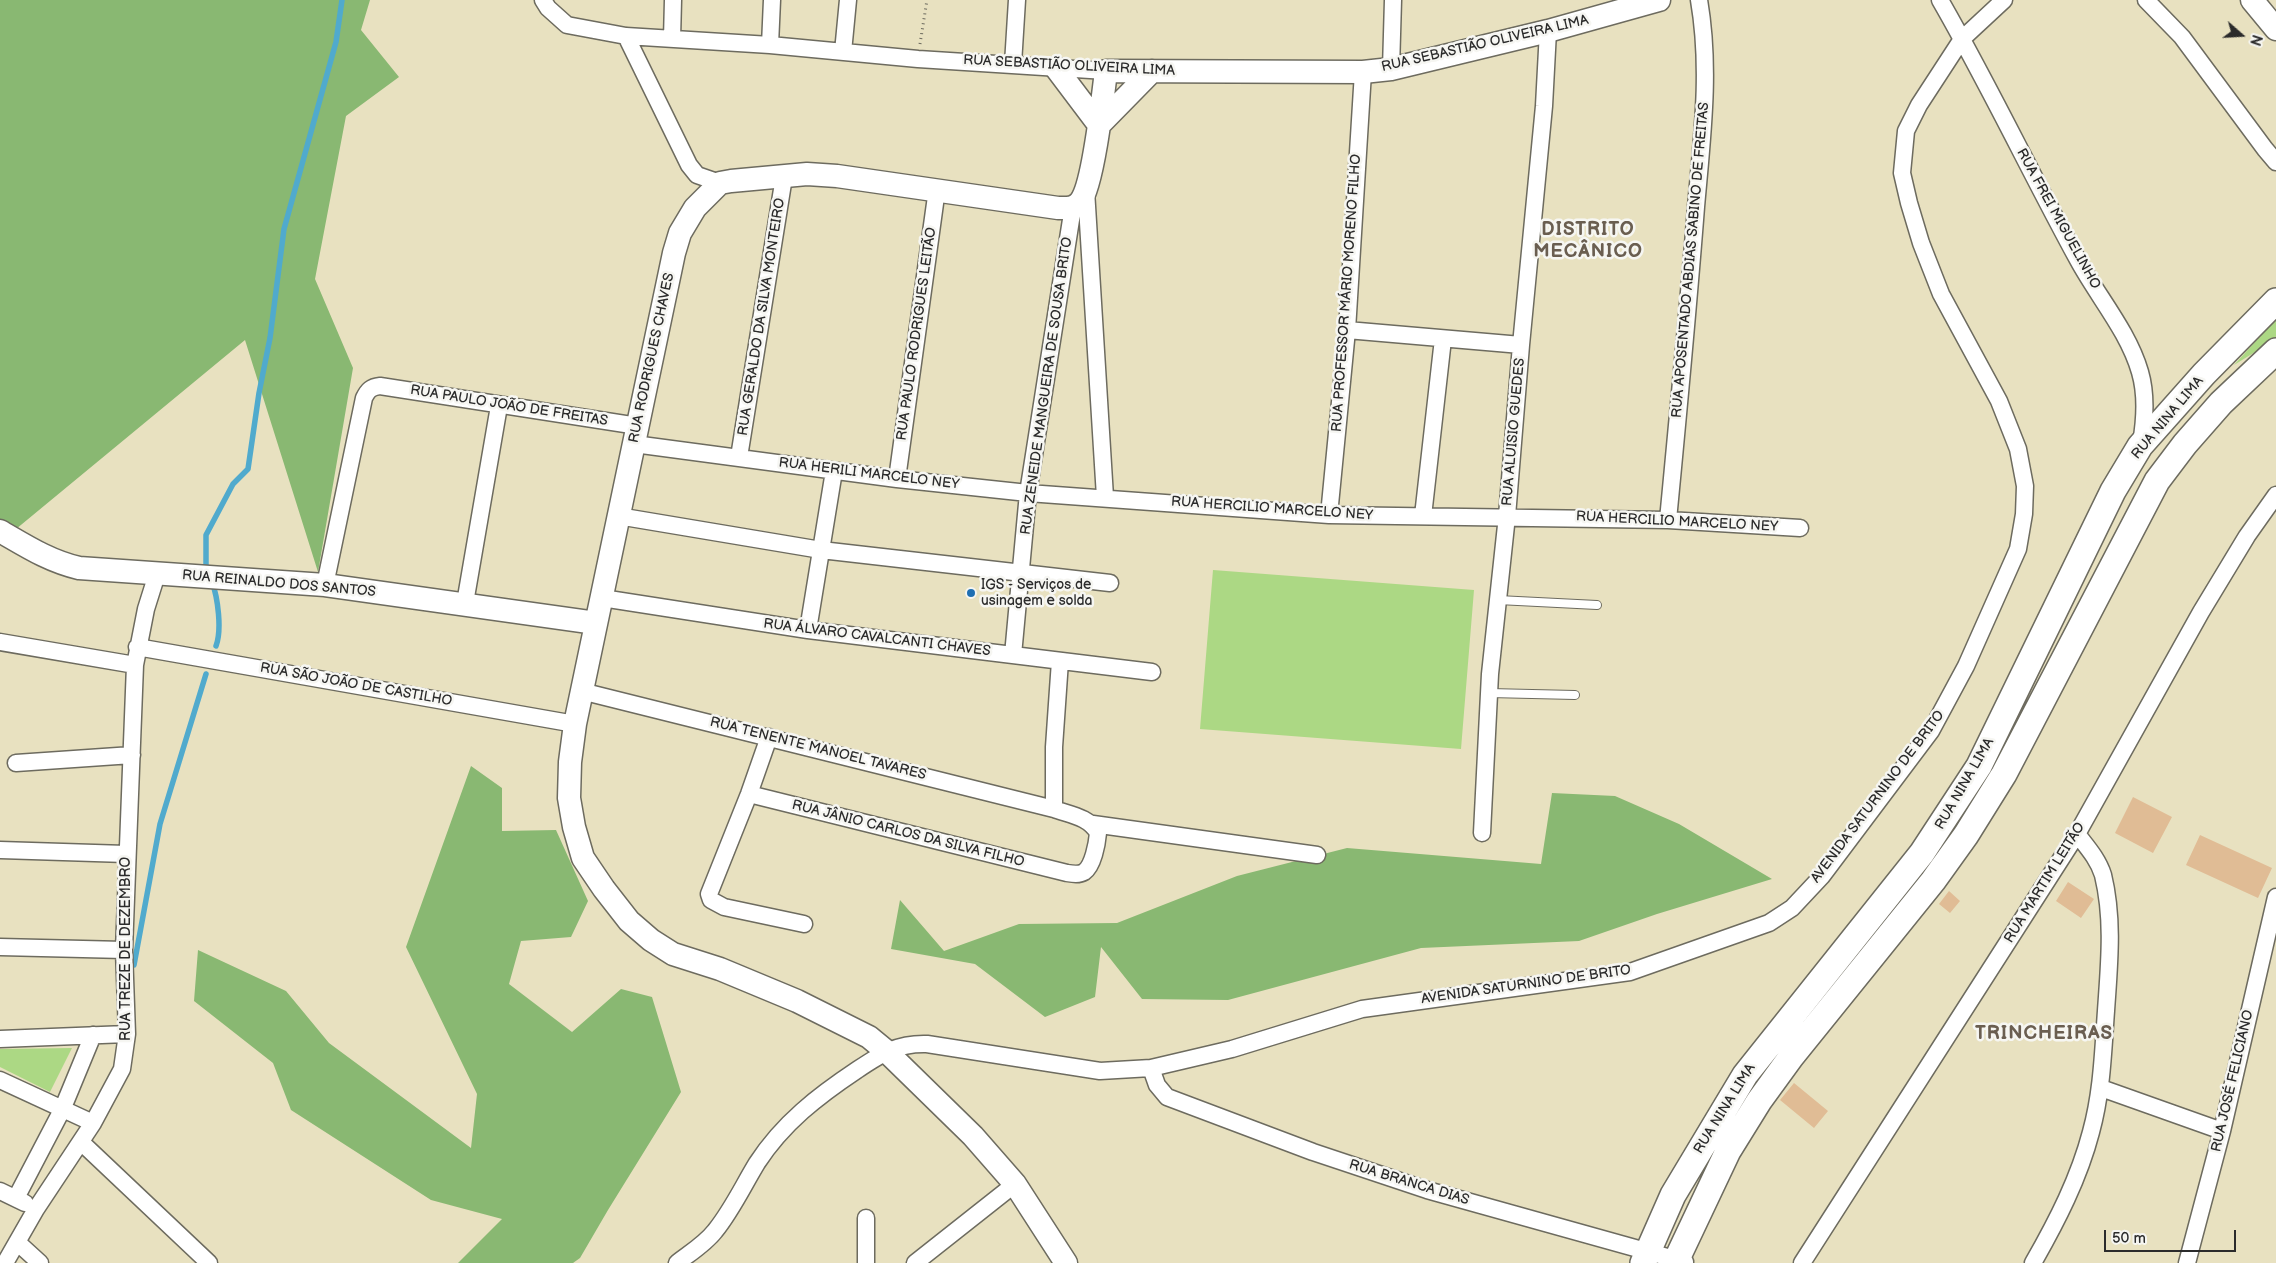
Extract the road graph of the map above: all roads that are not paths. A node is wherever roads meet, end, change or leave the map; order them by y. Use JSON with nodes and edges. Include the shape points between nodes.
{"nodes":[{"id":1,"x":543,"y":0,"type":"edge"},
{"id":2,"x":673,"y":0,"type":"edge"},
{"id":3,"x":772,"y":0,"type":"edge"},
{"id":4,"x":848,"y":0,"type":"edge"},
{"id":5,"x":1016,"y":0,"type":"edge"},
{"id":6,"x":1393,"y":0,"type":"edge"},
{"id":7,"x":1659,"y":0,"type":"edge"},
{"id":8,"x":1699,"y":0,"type":"edge"},
{"id":9,"x":1940,"y":0,"type":"edge"},
{"id":10,"x":2004,"y":0,"type":"edge"},
{"id":11,"x":2146,"y":0,"type":"edge"},
{"id":12,"x":2252,"y":0,"type":"edge"},
{"id":13,"x":2276,"y":29,"type":"edge"},
{"id":14,"x":1548,"y":31,"type":"junction"},
{"id":15,"x":626,"y":36,"type":"junction"},
{"id":16,"x":672,"y":39,"type":"junction"},
{"id":17,"x":1962,"y":39,"type":"junction"},
{"id":18,"x":770,"y":45,"type":"junction"},
{"id":19,"x":843,"y":52,"type":"junction"},
{"id":20,"x":1013,"y":64,"type":"junction"},
{"id":21,"x":1056,"y":68,"type":"junction"},
{"id":22,"x":1391,"y":69,"type":"junction"},
{"id":23,"x":1106,"y":71,"type":"junction"},
{"id":24,"x":1152,"y":71,"type":"junction"},
{"id":25,"x":1363,"y":72,"type":"junction"},
{"id":26,"x":1099,"y":125,"type":"junction"},
{"id":27,"x":2276,"y":162,"type":"edge"},
{"id":28,"x":784,"y":177,"type":"junction"},
{"id":29,"x":720,"y":183,"type":"junction"},
{"id":30,"x":937,"y":189,"type":"junction"},
{"id":31,"x":1080,"y":199,"type":"junction"},
{"id":32,"x":2276,"y":301,"type":"edge"},
{"id":33,"x":1347,"y":330,"type":"junction"},
{"id":34,"x":1443,"y":339,"type":"junction"},
{"id":35,"x":1521,"y":345,"type":"junction"},
{"id":36,"x":2276,"y":352,"type":"edge"},
{"id":37,"x":500,"y":406,"type":"junction"},
{"id":38,"x":636,"y":435,"type":"junction"},
{"id":39,"x":2140,"y":446,"type":"junction"},
{"id":40,"x":739,"y":457,"type":"junction"},
{"id":41,"x":834,"y":471,"type":"junction"},
{"id":42,"x":897,"y":479,"type":"junction"},
{"id":43,"x":1028,"y":493,"type":"junction"},
{"id":44,"x":2276,"y":496,"type":"edge"},
{"id":45,"x":1105,"y":497,"type":"junction"},
{"id":46,"x":1328,"y":515,"type":"junction"},
{"id":47,"x":618,"y":516,"type":"junction"},
{"id":48,"x":1422,"y":516,"type":"junction"},
{"id":49,"x":1507,"y":516,"type":"junction"},
{"id":50,"x":1668,"y":520,"type":"junction"},
{"id":51,"x":1800,"y":528,"type":"dead end"},
{"id":52,"x":4,"y":538,"type":"edge"},
{"id":53,"x":821,"y":550,"type":"junction"},
{"id":54,"x":157,"y":574,"type":"junction"},
{"id":55,"x":1021,"y":574,"type":"junction"},
{"id":56,"x":1110,"y":583,"type":"dead end"},
{"id":57,"x":325,"y":585,"type":"junction"},
{"id":58,"x":602,"y":598,"type":"junction"},
{"id":59,"x":1498,"y":600,"type":"junction"},
{"id":60,"x":465,"y":603,"type":"junction"},
{"id":61,"x":1597,"y":605,"type":"dead end"},
{"id":62,"x":596,"y":623,"type":"junction"},
{"id":63,"x":808,"y":630,"type":"junction"},
{"id":64,"x":0,"y":642,"type":"edge"},
{"id":65,"x":137,"y":647,"type":"junction"},
{"id":66,"x":1013,"y":655,"type":"junction"},
{"id":67,"x":1060,"y":661,"type":"junction"},
{"id":68,"x":135,"y":665,"type":"junction"},
{"id":69,"x":1152,"y":672,"type":"dead end"},
{"id":70,"x":581,"y":690,"type":"junction"},
{"id":71,"x":1489,"y":693,"type":"junction"},
{"id":72,"x":1575,"y":695,"type":"dead end"},
{"id":73,"x":575,"y":724,"type":"junction"},
{"id":74,"x":770,"y":737,"type":"junction"},
{"id":75,"x":132,"y":755,"type":"junction"},
{"id":76,"x":16,"y":763,"type":"dead end"},
{"id":77,"x":749,"y":794,"type":"junction"},
{"id":78,"x":1054,"y":809,"type":"junction"},
{"id":79,"x":1093,"y":824,"type":"junction"},
{"id":80,"x":1482,"y":833,"type":"dead end"},
{"id":81,"x":2076,"y":834,"type":"junction"},
{"id":82,"x":6,"y":851,"type":"edge"},
{"id":83,"x":126,"y":854,"type":"junction"},
{"id":84,"x":1317,"y":855,"type":"dead end"},
{"id":85,"x":2276,"y":897,"type":"edge"},
{"id":86,"x":804,"y":924,"type":"dead end"},
{"id":87,"x":0,"y":947,"type":"edge"},
{"id":88,"x":124,"y":950,"type":"junction"},
{"id":89,"x":127,"y":1034,"type":"junction"},
{"id":90,"x":93,"y":1035,"type":"junction"},
{"id":91,"x":0,"y":1039,"type":"edge"},
{"id":92,"x":886,"y":1051,"type":"junction"},
{"id":93,"x":1151,"y":1068,"type":"junction"},
{"id":94,"x":0,"y":1080,"type":"edge"},
{"id":95,"x":2101,"y":1088,"type":"junction"},
{"id":96,"x":62,"y":1110,"type":"junction"},
{"id":97,"x":93,"y":1124,"type":"junction"},
{"id":98,"x":2222,"y":1132,"type":"junction"},
{"id":99,"x":80,"y":1142,"type":"junction"},
{"id":100,"x":1015,"y":1184,"type":"junction"},
{"id":101,"x":0,"y":1191,"type":"edge"},
{"id":102,"x":16,"y":1198,"type":"junction"},
{"id":103,"x":36,"y":1209,"type":"junction"},
{"id":104,"x":866,"y":1218,"type":"dead end"},
{"id":105,"x":17,"y":1242,"type":"junction"},
{"id":106,"x":1646,"y":1257,"type":"edge"},
{"id":107,"x":1680,"y":1262,"type":"edge"},
{"id":108,"x":5,"y":1263,"type":"edge"},
{"id":109,"x":40,"y":1263,"type":"edge"},
{"id":110,"x":209,"y":1263,"type":"edge"},
{"id":111,"x":677,"y":1263,"type":"edge"},
{"id":112,"x":866,"y":1263,"type":"edge"},
{"id":113,"x":915,"y":1263,"type":"edge"},
{"id":114,"x":1066,"y":1263,"type":"edge"},
{"id":115,"x":1802,"y":1263,"type":"edge"},
{"id":116,"x":2033,"y":1263,"type":"edge"},
{"id":117,"x":2187,"y":1263,"type":"edge"}],
"edges":[{"from":1,"to":15,"type":"street","name":"RUA SEBASTIÃO OLIVEIRA LIMA","via":[[567,25]]},
{"from":2,"to":16,"type":"street"},
{"from":3,"to":18,"type":"street"},
{"from":4,"to":19,"type":"street"},
{"from":5,"to":20,"type":"street"},
{"from":6,"to":22,"type":"street"},
{"from":7,"to":14,"type":"street","name":"RUA SEBASTIÃO OLIVEIRA LIMA"},
{"from":8,"to":50,"type":"street","name":"RUA APOSENTADO ABDIAS SABINO DE FREITAS","via":[[1704,30],[1705,97]]},
{"from":9,"to":17,"type":"street","name":"RUA FREI MIGUELINHO"},
{"from":10,"to":17,"type":"street","name":"AVENIDA SATURNINO DE BRITO"},
{"from":11,"to":27,"type":"street","via":[[2182,37]]},
{"from":12,"to":13,"type":"street"},
{"from":14,"to":22,"type":"street","name":"RUA SEBASTIÃO OLIVEIRA LIMA"},
{"from":14,"to":35,"type":"street","name":"RUA ALUISIO GUEDES"},
{"from":15,"to":16,"type":"street","name":"RUA SEBASTIÃO OLIVEIRA LIMA"},
{"from":15,"to":29,"type":"street","via":[[688,165],[696,175]]},
{"from":16,"to":18,"type":"street","name":"RUA SEBASTIÃO OLIVEIRA LIMA"},
{"from":17,"to":39,"type":"street","name":"RUA FREI MIGUELINHO","via":[[2079,262],[2129,345],[2144,392],[2145,418]]},
{"from":17,"to":93,"type":"street","name":"AVENIDA SATURNINO DE BRITO","via":[[1927,91],[1906,131],[1902,172],[1921,243],[1940,294],[1999,401],[2018,449],[2025,486],[2020,540],[2002,589],[1945,708],[1822,876],[1792,908],[1769,923],[1630,972],[1362,1009],[1232,1049]]},
{"from":18,"to":19,"type":"street","name":"RUA SEBASTIÃO OLIVEIRA LIMA"},
{"from":19,"to":20,"type":"street","name":"RUA SEBASTIÃO OLIVEIRA LIMA"},
{"from":20,"to":21,"type":"street","name":"RUA SEBASTIÃO OLIVEIRA LIMA"},
{"from":21,"to":23,"type":"street","name":"RUA SEBASTIÃO OLIVEIRA LIMA"},
{"from":21,"to":26,"type":"street"},
{"from":22,"to":25,"type":"street","name":"RUA SEBASTIÃO OLIVEIRA LIMA"},
{"from":23,"to":24,"type":"street","name":"RUA SEBASTIÃO OLIVEIRA LIMA"},
{"from":23,"to":26,"type":"street"},
{"from":24,"to":25,"type":"street","name":"RUA SEBASTIÃO OLIVEIRA LIMA"},
{"from":24,"to":26,"type":"street"},
{"from":25,"to":33,"type":"street","name":"RUA PROFESSOR MÁRIO MORENO FILHO"},
{"from":26,"to":31,"type":"street"},
{"from":28,"to":29,"type":"street"},
{"from":28,"to":30,"type":"street","via":[[807,174],[837,176]]},
{"from":28,"to":40,"type":"street","name":"RUA GERALDO DA SILVA MONTEIRO"},
{"from":29,"to":38,"type":"street","name":"RUA RODRIGUES CHAVES","via":[[695,208],[680,233]]},
{"from":30,"to":31,"type":"street","via":[[1058,208]]},
{"from":30,"to":42,"type":"street","name":"RUA PAULO RODRIGUES LEITÃO"},
{"from":31,"to":43,"type":"street","name":"RUA ZENEIDE MANGUEIRA DE SOUSA BRITO"},
{"from":31,"to":45,"type":"street"},
{"from":32,"to":39,"type":"main road","name":"RUA NINA LIMA","via":[[2204,374]]},
{"from":33,"to":34,"type":"street"},
{"from":33,"to":46,"type":"street","name":"RUA PROFESSOR MÁRIO MORENO FILHO"},
{"from":34,"to":35,"type":"street"},
{"from":34,"to":48,"type":"street"},
{"from":35,"to":49,"type":"street","name":"RUA ALUISIO GUEDES"},
{"from":36,"to":107,"type":"main road","name":"RUA NINA LIMA","via":[[2221,403],[2157,481],[2004,774],[1933,881],[1759,1101],[1728,1151]]},
{"from":37,"to":38,"type":"street","name":"RUA PAULO JOÃO DE FREITAS"},
{"from":37,"to":57,"type":"street","name":"RUA PAULO JOÃO DE FREITAS","via":[[380,386],[368,390]]},
{"from":37,"to":60,"type":"street"},
{"from":38,"to":40,"type":"street","name":"RUA HERILI MARCELO NEY"},
{"from":38,"to":47,"type":"street","name":"RUA RODRIGUES CHAVES"},
{"from":39,"to":106,"type":"main road","name":"RUA NINA LIMA","via":[[2113,491],[1979,766],[1922,853],[1745,1075],[1674,1195]]},
{"from":40,"to":41,"type":"street","name":"RUA HERILI MARCELO NEY"},
{"from":41,"to":42,"type":"street","name":"RUA HERILI MARCELO NEY"},
{"from":41,"to":53,"type":"street"},
{"from":42,"to":43,"type":"street","name":"RUA HERILI MARCELO NEY"},
{"from":43,"to":45,"type":"street","name":"RUA HERILI MARCELO NEY"},
{"from":43,"to":55,"type":"street","name":"RUA ZENEIDE MANGUEIRA DE SOUSA BRITO"},
{"from":44,"to":81,"type":"street","name":"RUA MARTIM LEITÃO","via":[[2247,536],[2201,612]]},
{"from":45,"to":46,"type":"street","name":"RUA HERCILIO MARCELO NEY"},
{"from":46,"to":48,"type":"street","name":"RUA HERCILIO MARCELO NEY"},
{"from":47,"to":53,"type":"street"},
{"from":47,"to":58,"type":"street","name":"RUA RODRIGUES CHAVES"},
{"from":48,"to":49,"type":"street","name":"RUA HERCILIO MARCELO NEY"},
{"from":49,"to":50,"type":"street","name":"RUA HERCILIO MARCELO NEY"},
{"from":49,"to":59,"type":"street","name":"RUA ALUISIO GUEDES"},
{"from":50,"to":51,"type":"street","name":"RUA HERCILIO MARCELO NEY"},
{"from":52,"to":54,"type":"street","name":"RUA REINALDO DOS SANTOS","via":[[58,563],[79,568]]},
{"from":53,"to":55,"type":"street"},
{"from":53,"to":63,"type":"street"},
{"from":54,"to":57,"type":"street","name":"RUA REINALDO DOS SANTOS"},
{"from":54,"to":65,"type":"street","name":"RUA TREZE DE DEZEMBRO"},
{"from":55,"to":56,"type":"street"},
{"from":55,"to":66,"type":"street","name":"RUA ZENEIDE MANGUEIRA DE SOUSA BRITO"},
{"from":57,"to":60,"type":"street","name":"RUA REINALDO DOS SANTOS"},
{"from":58,"to":62,"type":"street","name":"RUA RODRIGUES CHAVES"},
{"from":58,"to":63,"type":"street","name":"RUA ÁLVARO CAVALCANTI CHAVES"},
{"from":59,"to":61,"type":"lane"},
{"from":59,"to":71,"type":"street","name":"RUA ALUISIO GUEDES"},
{"from":60,"to":62,"type":"street","name":"RUA REINALDO DOS SANTOS"},
{"from":62,"to":70,"type":"street","name":"RUA RODRIGUES CHAVES"},
{"from":63,"to":66,"type":"street","name":"RUA ÁLVARO CAVALCANTI CHAVES"},
{"from":64,"to":68,"type":"street"},
{"from":65,"to":68,"type":"street","name":"RUA TREZE DE DEZEMBRO"},
{"from":65,"to":73,"type":"street","name":"RUA SÃO JOÃO DE CASTILHO"},
{"from":66,"to":67,"type":"street","name":"RUA ÁLVARO CAVALCANTI CHAVES"},
{"from":67,"to":69,"type":"street","name":"RUA ÁLVARO CAVALCANTI CHAVES"},
{"from":67,"to":78,"type":"street","via":[[1054,747]]},
{"from":68,"to":75,"type":"street","name":"RUA TREZE DE DEZEMBRO"},
{"from":70,"to":73,"type":"street","name":"RUA RODRIGUES CHAVES"},
{"from":70,"to":74,"type":"street","name":"RUA TENENTE MANOEL TAVARES"},
{"from":71,"to":72,"type":"lane"},
{"from":71,"to":80,"type":"street","name":"RUA ALUISIO GUEDES"},
{"from":73,"to":92,"type":"street","name":"RUA RODRIGUES CHAVES","via":[[569,798],[574,827],[584,858],[628,921],[673,954],[720,969],[796,1001],[862,1034]]},
{"from":74,"to":77,"type":"street"},
{"from":74,"to":78,"type":"street","name":"RUA TENENTE MANOEL TAVARES"},
{"from":75,"to":76,"type":"street"},
{"from":75,"to":83,"type":"street","name":"RUA TREZE DE DEZEMBRO"},
{"from":77,"to":79,"type":"street","name":"RUA JÂNIO CARLOS DA SILVA FILHO","via":[[1078,874],[1088,867],[1098,833]]},
{"from":77,"to":86,"type":"street","via":[[709,894],[711,900],[724,907]]},
{"from":78,"to":79,"type":"street","name":"RUA TENENTE MANOEL TAVARES"},
{"from":79,"to":84,"type":"street"},
{"from":81,"to":95,"type":"street","via":[[2096,858],[2107,902],[2110,942]]},
{"from":81,"to":115,"type":"street","name":"RUA MARTIM LEITÃO"},
{"from":82,"to":83,"type":"street"},
{"from":83,"to":88,"type":"street","name":"RUA TREZE DE DEZEMBRO"},
{"from":85,"to":98,"type":"street","name":"RUA JOSÉ FELICIANO"},
{"from":87,"to":88,"type":"street"},
{"from":88,"to":89,"type":"street","name":"RUA TREZE DE DEZEMBRO"},
{"from":89,"to":90,"type":"street"},
{"from":89,"to":97,"type":"street","name":"RUA TREZE DE DEZEMBRO","via":[[122,1069]]},
{"from":90,"to":91,"type":"street"},
{"from":90,"to":96,"type":"street"},
{"from":92,"to":93,"type":"street","name":"AVENIDA SATURNINO DE BRITO","via":[[911,1044],[927,1044],[1100,1071]]},
{"from":92,"to":100,"type":"street","name":"RUA RODRIGUES CHAVES","via":[[973,1136]]},
{"from":92,"to":111,"type":"street","name":"AVENIDA SATURNINO DE BRITO","via":[[826,1090],[798,1114],[758,1162],[716,1231]]},
{"from":93,"to":106,"type":"street","name":"RUA BRANCA DIAS","via":[[1156,1085],[1166,1097],[1312,1152]]},
{"from":94,"to":96,"type":"street"},
{"from":95,"to":98,"type":"street"},
{"from":95,"to":116,"type":"street","via":[[2092,1131],[2078,1173]]},
{"from":96,"to":97,"type":"street"},
{"from":96,"to":102,"type":"street"},
{"from":97,"to":99,"type":"street","name":"RUA TREZE DE DEZEMBRO"},
{"from":98,"to":117,"type":"street","name":"RUA JOSÉ FELICIANO"},
{"from":99,"to":103,"type":"street","name":"RUA TREZE DE DEZEMBRO"},
{"from":99,"to":110,"type":"street"},
{"from":100,"to":113,"type":"street"},
{"from":100,"to":114,"type":"street","name":"RUA RODRIGUES CHAVES"},
{"from":101,"to":102,"type":"street"},
{"from":102,"to":103,"type":"street"},
{"from":103,"to":105,"type":"street","name":"RUA TREZE DE DEZEMBRO"},
{"from":104,"to":112,"type":"street"},
{"from":105,"to":108,"type":"street","name":"RUA TREZE DE DEZEMBRO"},
{"from":105,"to":109,"type":"street"},
{"from":106,"to":107,"type":"street","name":"RUA BRANCA DIAS"}]}
